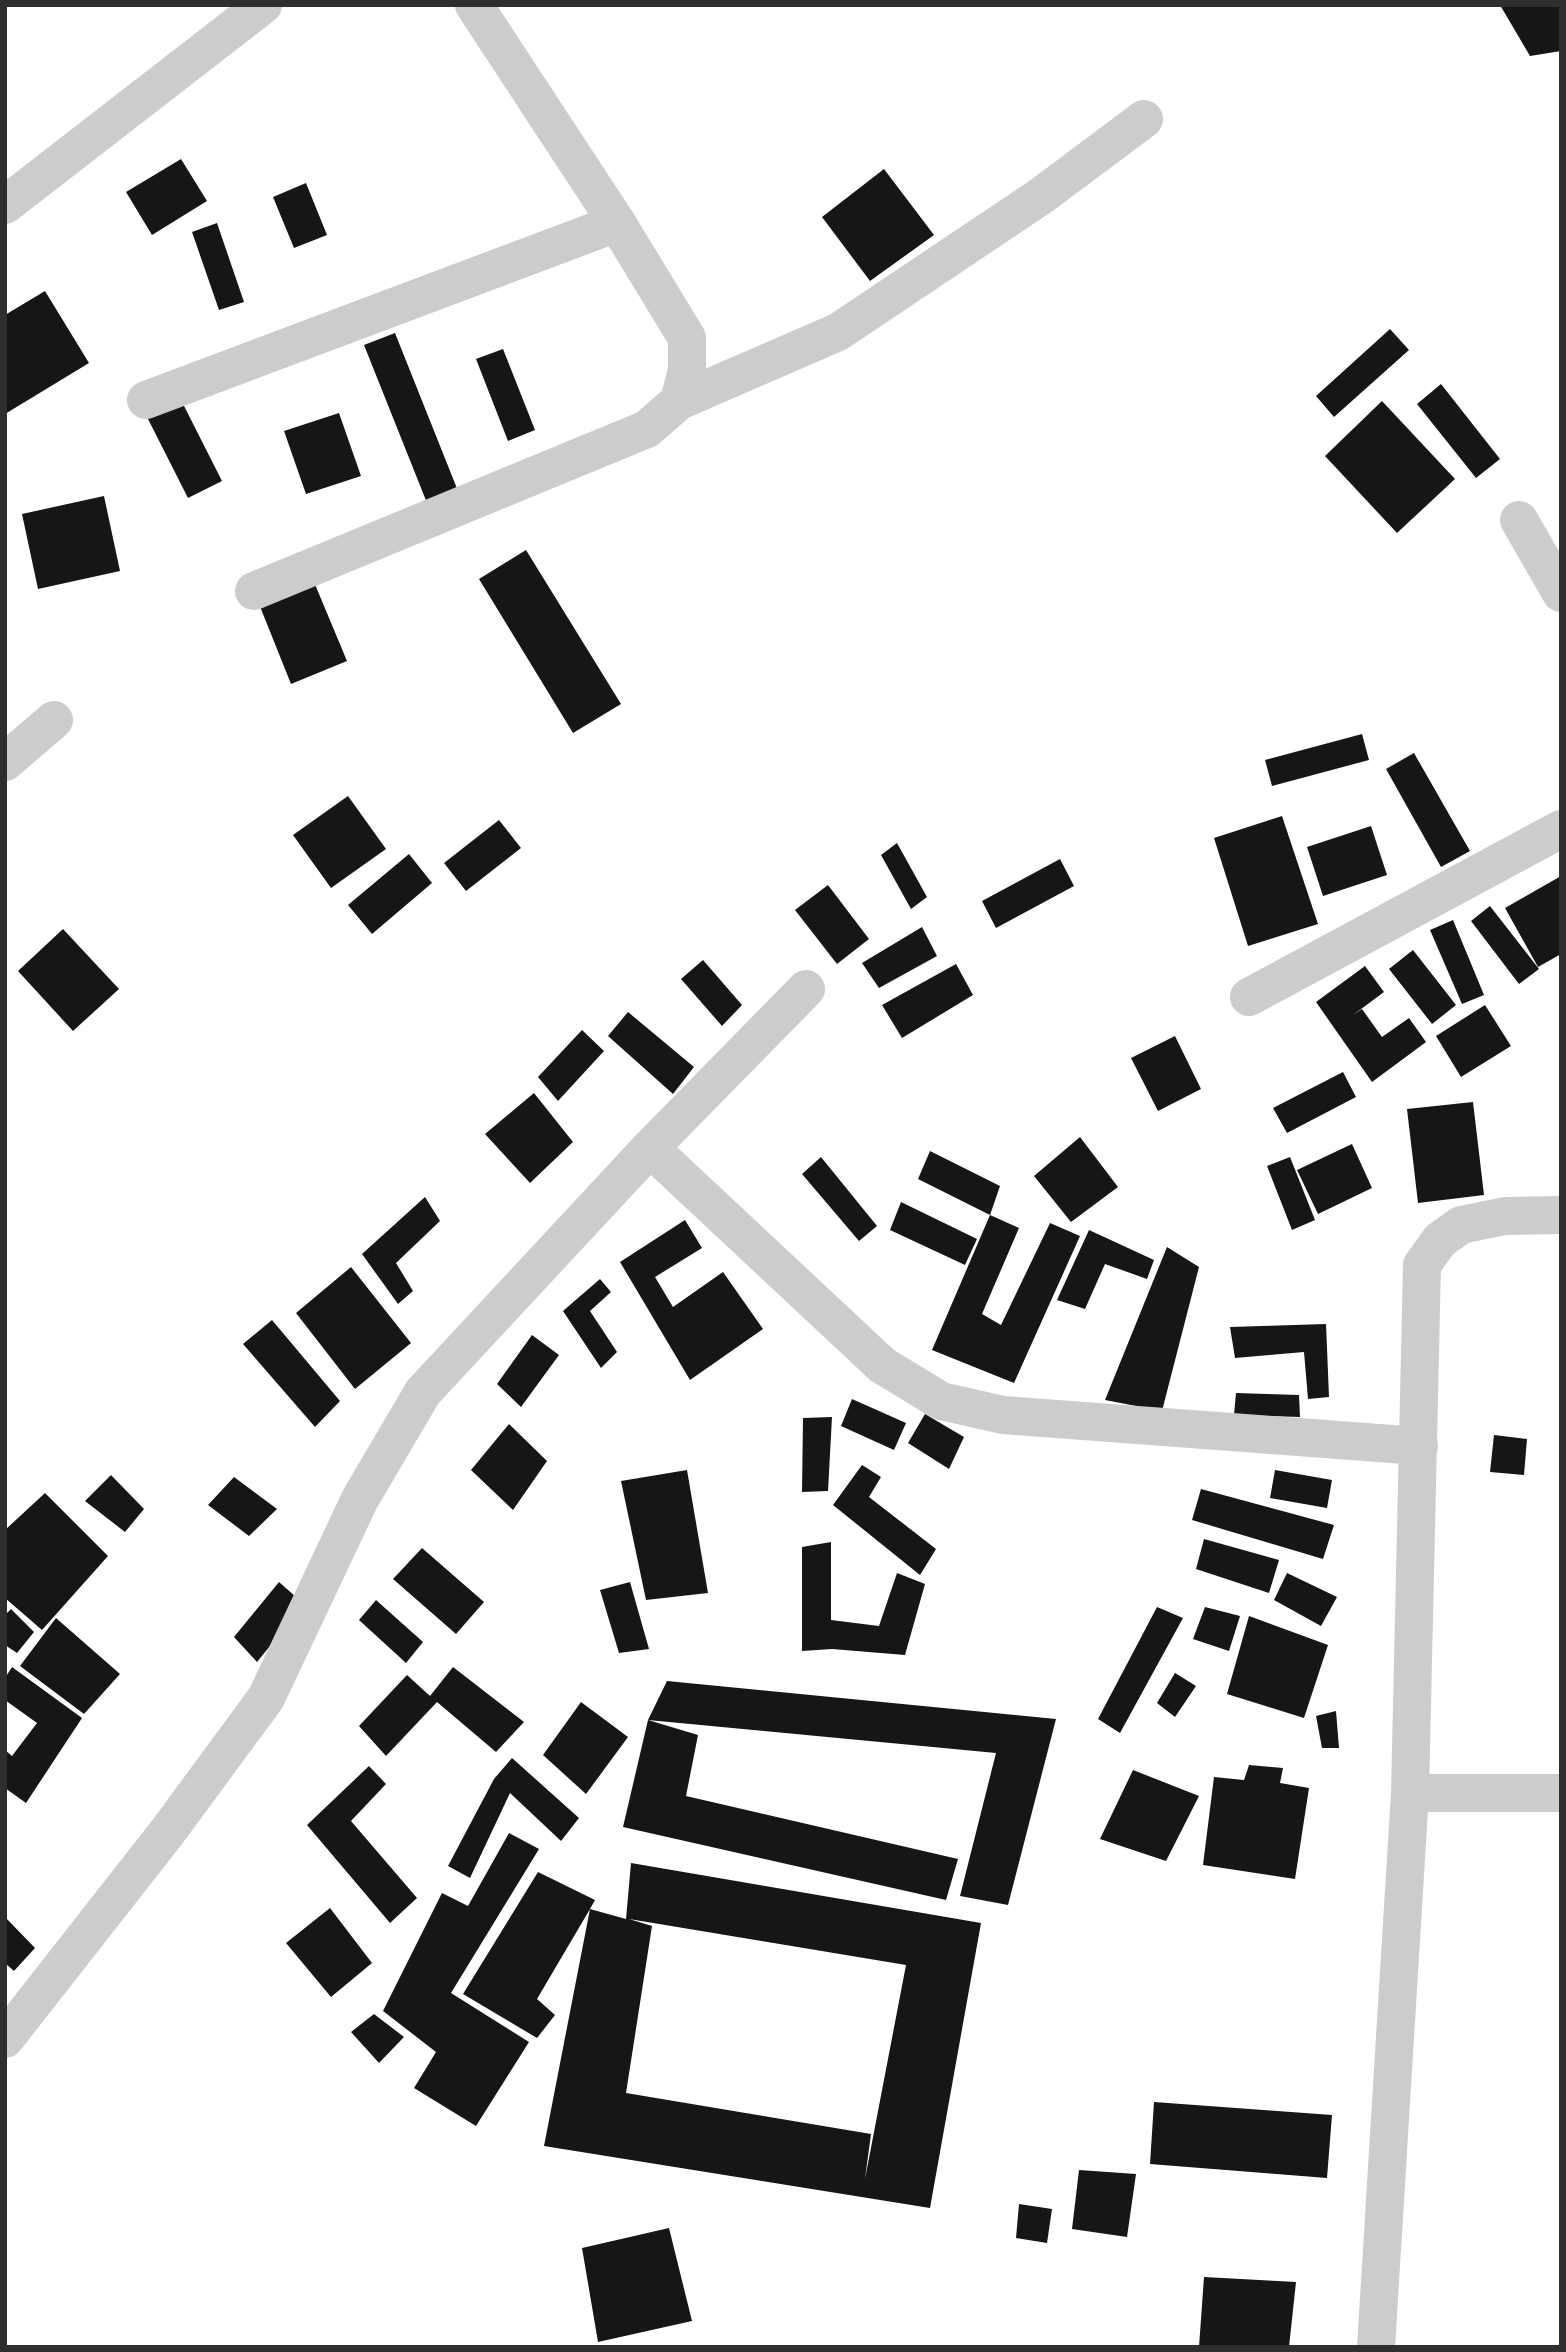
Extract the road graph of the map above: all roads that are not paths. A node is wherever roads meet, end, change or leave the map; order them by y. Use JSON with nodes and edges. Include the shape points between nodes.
{"nodes":[{"id":1,"x":263,"y":5,"type":"edge"},
{"id":2,"x":474,"y":5,"type":"edge"},
{"id":3,"x":1144,"y":118,"type":"dead end"},
{"id":4,"x":5,"y":205,"type":"edge"},
{"id":5,"x":617,"y":223,"type":"junction"},
{"id":6,"x":146,"y":400,"type":"dead end"},
{"id":7,"x":679,"y":401,"type":"junction"},
{"id":8,"x":1518,"y":520,"type":"dead end"},
{"id":9,"x":254,"y":591,"type":"dead end"},
{"id":10,"x":1561,"y":593,"type":"edge"},
{"id":11,"x":54,"y":720,"type":"dead end"},
{"id":12,"x":5,"y":762,"type":"edge"},
{"id":13,"x":1561,"y":829,"type":"edge"},
{"id":14,"x":806,"y":989,"type":"dead end"},
{"id":15,"x":1249,"y":997,"type":"dead end"},
{"id":16,"x":650,"y":1148,"type":"junction"},
{"id":17,"x":1561,"y":1215,"type":"edge"},
{"id":18,"x":1419,"y":1446,"type":"junction"},
{"id":19,"x":1410,"y":1793,"type":"junction"},
{"id":20,"x":1561,"y":1793,"type":"edge"},
{"id":21,"x":5,"y":2039,"type":"edge"},
{"id":22,"x":1376,"y":2347,"type":"edge"}],
"edges":[{"from":1,"to":4,"type":"street"},
{"from":2,"to":5,"type":"street"},
{"from":3,"to":7,"type":"street","via":[[1041,196],[838,332]]},
{"from":5,"to":6,"type":"street"},
{"from":5,"to":7,"type":"street","via":[[687,338],[687,370]]},
{"from":7,"to":9,"type":"street","via":[[647,429]]},
{"from":8,"to":10,"type":"street"},
{"from":11,"to":12,"type":"street"},
{"from":13,"to":15,"type":"street"},
{"from":14,"to":16,"type":"street"},
{"from":16,"to":18,"type":"street","via":[[882,1365],[941,1401],[1003,1415]]},
{"from":16,"to":21,"type":"street","via":[[424,1392],[360,1499],[266,1698]]},
{"from":17,"to":18,"type":"street","via":[[1504,1216],[1461,1224],[1440,1240],[1422,1265]]},
{"from":18,"to":19,"type":"street"},
{"from":19,"to":20,"type":"street"},
{"from":19,"to":22,"type":"street"}]}
